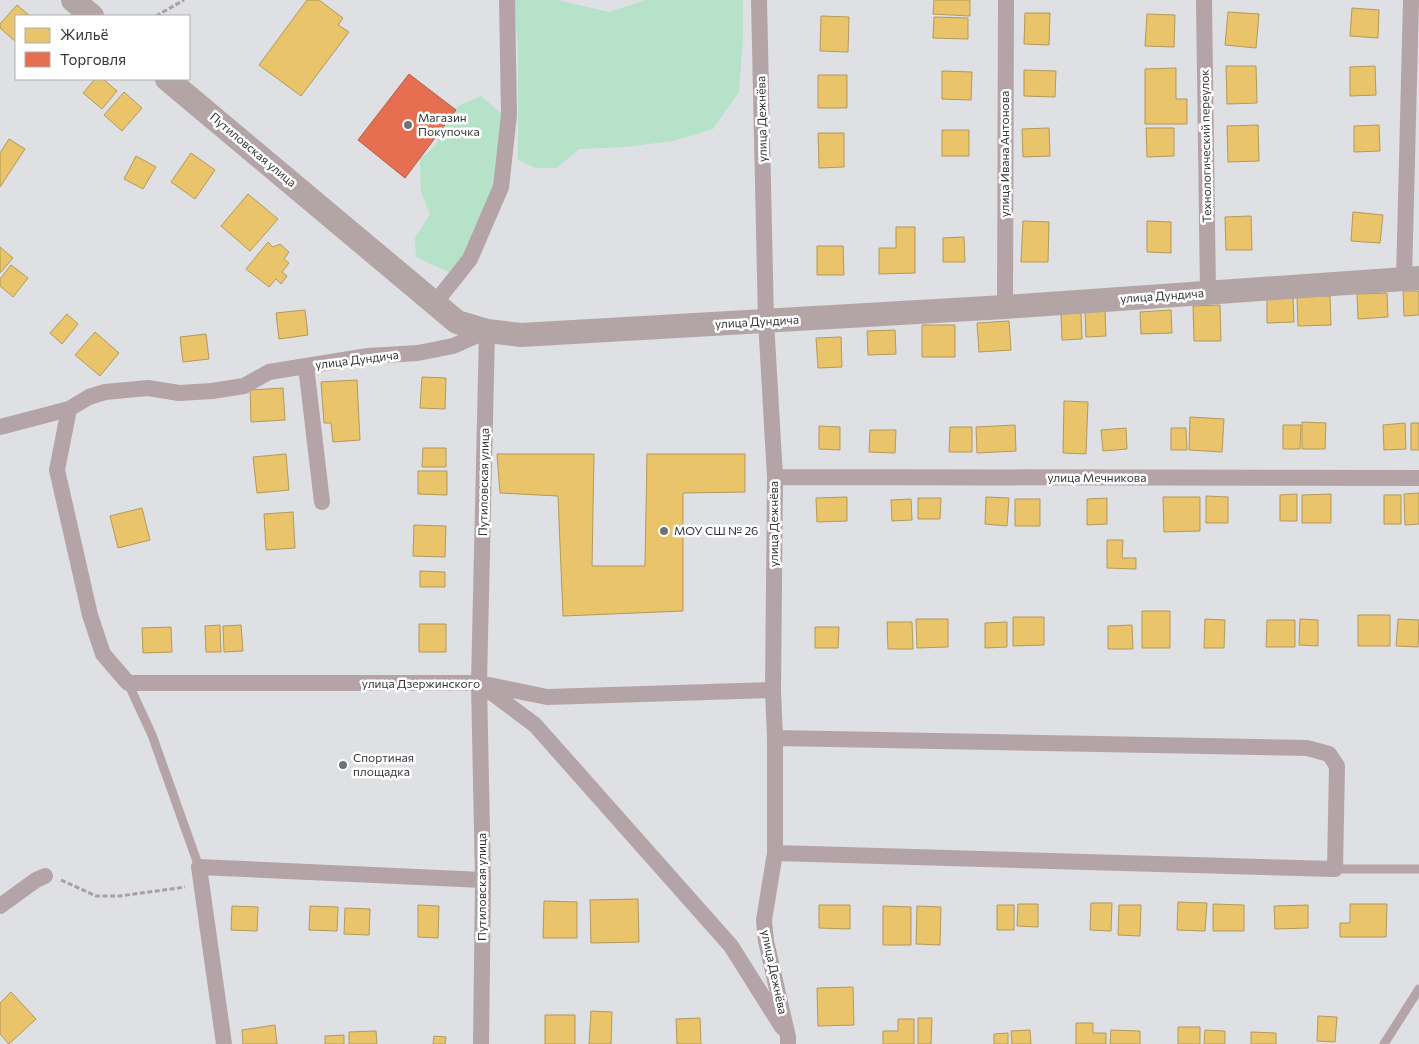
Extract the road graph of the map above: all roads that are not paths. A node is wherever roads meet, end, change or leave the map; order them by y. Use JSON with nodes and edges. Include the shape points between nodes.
{"nodes":[{"id":1,"x":73,"y":0,"type":"edge"},
{"id":2,"x":507,"y":0,"type":"edge"},
{"id":3,"x":759,"y":0,"type":"edge"},
{"id":4,"x":1006,"y":0,"type":"edge"},
{"id":5,"x":1204,"y":0,"type":"edge"},
{"id":6,"x":1411,"y":0,"type":"edge"},
{"id":7,"x":91,"y":15,"type":"edge"},
{"id":8,"x":168,"y":80,"type":"edge"},
{"id":9,"x":1412,"y":278,"type":"edge"},
{"id":10,"x":1208,"y":293,"type":"junction"},
{"id":11,"x":435,"y":303,"type":"junction"},
{"id":12,"x":1005,"y":307,"type":"junction"},
{"id":13,"x":766,"y":321,"type":"junction"},
{"id":14,"x":487,"y":331,"type":"junction"},
{"id":15,"x":306,"y":366,"type":"junction"},
{"id":16,"x":69,"y":410,"type":"junction"},
{"id":17,"x":0,"y":428,"type":"edge"},
{"id":18,"x":775,"y":477,"type":"junction"},
{"id":19,"x":1419,"y":478,"type":"edge"},
{"id":20,"x":322,"y":502,"type":"dead end"},
{"id":21,"x":128,"y":683,"type":"junction"},
{"id":22,"x":480,"y":683,"type":"junction"},
{"id":23,"x":773,"y":690,"type":"junction"},
{"id":24,"x":775,"y":738,"type":"junction"},
{"id":25,"x":775,"y":853,"type":"junction"},
{"id":26,"x":199,"y":867,"type":"junction"},
{"id":27,"x":1334,"y":869,"type":"junction"},
{"id":28,"x":1419,"y":869,"type":"edge"},
{"id":29,"x":45,"y":876,"type":"road end"},
{"id":30,"x":483,"y":880,"type":"junction"},
{"id":31,"x":0,"y":906,"type":"edge"},
{"id":32,"x":1419,"y":989,"type":"edge"},
{"id":33,"x":790,"y":1042,"type":"edge"},
{"id":34,"x":224,"y":1044,"type":"edge"},
{"id":35,"x":481,"y":1044,"type":"edge"},
{"id":36,"x":1384,"y":1044,"type":"edge"}],
"edges":[{"from":1,"to":7,"type":"street"},
{"from":2,"to":11,"type":"street","via":[[509,116],[501,187],[470,259]]},
{"from":3,"to":13,"type":"street","name":"улица Дежнёва"},
{"from":4,"to":12,"type":"street","name":"улица Ивана Антонова"},
{"from":5,"to":10,"type":"street","name":"Технологический переулок"},
{"from":6,"to":9,"type":"street"},
{"from":8,"to":11,"type":"street","name":"Путиловская улица"},
{"from":9,"to":10,"type":"street","name":"улица Дундича"},
{"from":10,"to":12,"type":"street","name":"улица Дундича"},
{"from":11,"to":14,"type":"street","name":"Путиловская улица","via":[[457,322]]},
{"from":12,"to":13,"type":"street","name":"улица Дундича"},
{"from":13,"to":14,"type":"street","name":"улица Дундича","via":[[521,335]]},
{"from":13,"to":18,"type":"street","name":"улица Дежнёва"},
{"from":14,"to":15,"type":"street","name":"улица Дундича","via":[[453,346],[418,353],[368,356]]},
{"from":14,"to":22,"type":"street","name":"Путиловская улица"},
{"from":15,"to":16,"type":"street","name":"улица Дундича","via":[[269,372],[244,386],[212,391],[180,393],[148,388],[105,392],[88,397]]},
{"from":15,"to":20,"type":"street"},
{"from":16,"to":17,"type":"street","name":"улица Дундича"},
{"from":16,"to":21,"type":"street","via":[[57,470],[90,615],[103,654]]},
{"from":18,"to":19,"type":"street","name":"улица Мечникова"},
{"from":18,"to":23,"type":"street","name":"улица Дежнёва"},
{"from":21,"to":22,"type":"street","name":"улица Дзержинского"},
{"from":21,"to":26,"type":"lane","via":[[152,735]]},
{"from":22,"to":23,"type":"street","name":"улица Дзержинского","via":[[547,697]]},
{"from":22,"to":30,"type":"street","name":"Путиловская улица"},
{"from":22,"to":33,"type":"street","via":[[534,725],[731,946]]},
{"from":23,"to":24,"type":"street","name":"улица Дежнёва"},
{"from":24,"to":25,"type":"street","name":"улица Дежнёва"},
{"from":24,"to":27,"type":"street","via":[[1307,748],[1329,754],[1337,766]]},
{"from":25,"to":27,"type":"street"},
{"from":25,"to":33,"type":"street","name":"улица Дежнёва","via":[[764,920]]},
{"from":26,"to":30,"type":"street"},
{"from":26,"to":34,"type":"street"},
{"from":27,"to":28,"type":"lane"},
{"from":29,"to":31,"type":"street"},
{"from":30,"to":35,"type":"street","name":"Путиловская улица"},
{"from":32,"to":36,"type":"lane"}]}
